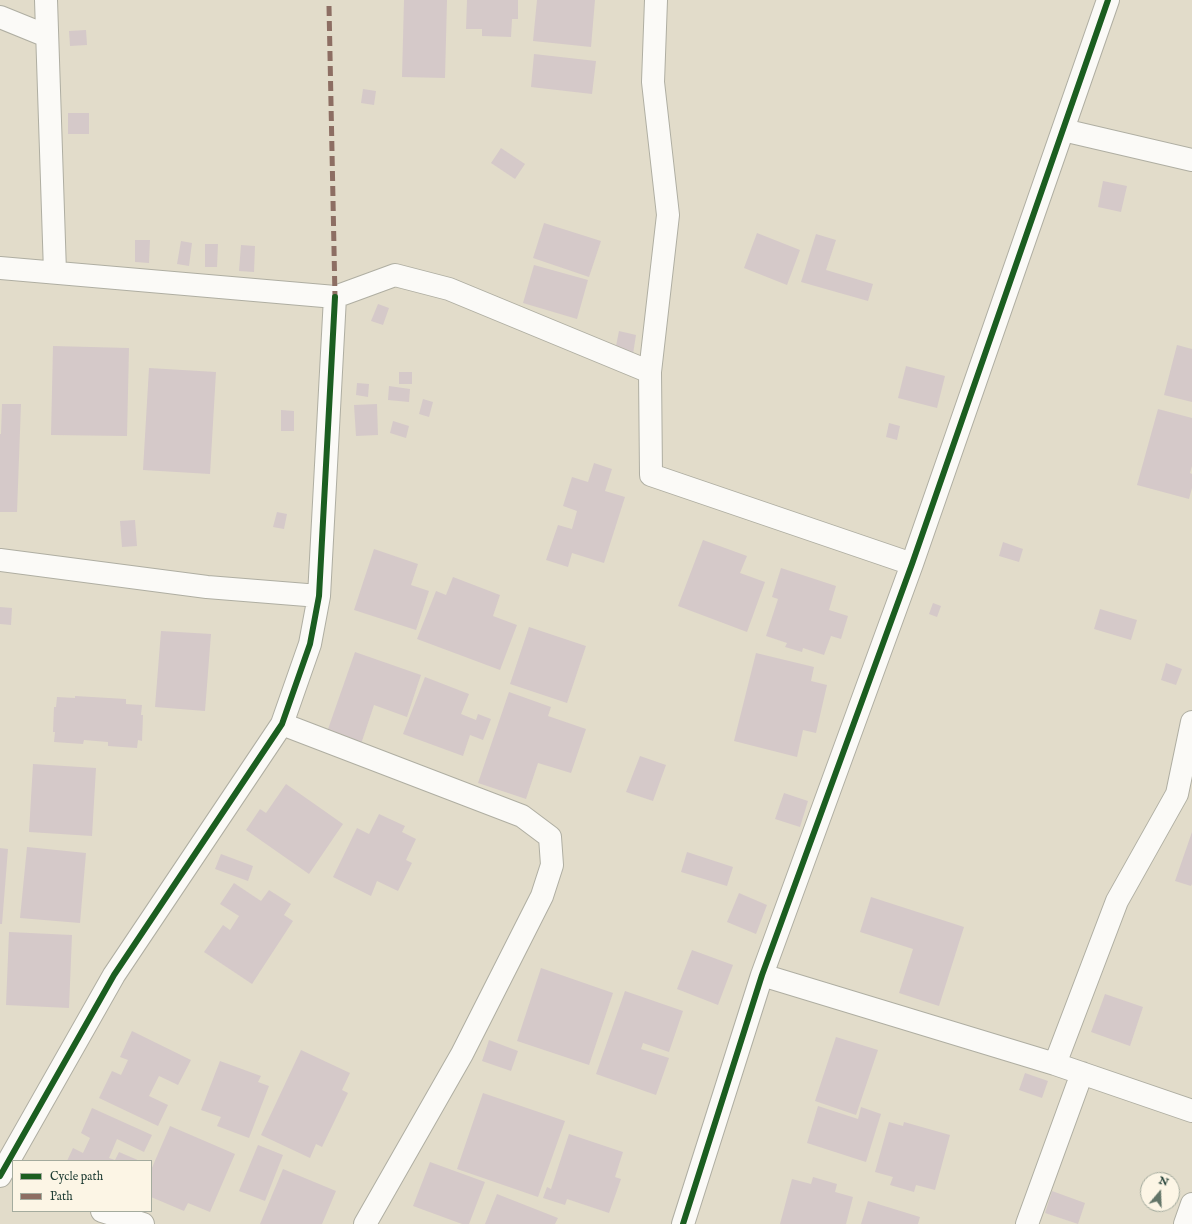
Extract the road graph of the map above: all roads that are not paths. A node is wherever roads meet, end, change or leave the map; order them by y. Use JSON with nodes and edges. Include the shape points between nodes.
{"nodes":[{"id":1,"x":46,"y":0,"type":"edge"},
{"id":2,"x":656,"y":0,"type":"edge"},
{"id":3,"x":1108,"y":0,"type":"edge"},
{"id":4,"x":0,"y":17,"type":"edge"},
{"id":5,"x":47,"y":36,"type":"junction"},
{"id":6,"x":1063,"y":130,"type":"junction"},
{"id":7,"x":1192,"y":160,"type":"edge"},
{"id":8,"x":0,"y":268,"type":"edge"},
{"id":9,"x":55,"y":272,"type":"junction"},
{"id":10,"x":335,"y":297,"type":"junction"},
{"id":11,"x":650,"y":372,"type":"junction"},
{"id":12,"x":0,"y":560,"type":"edge"},
{"id":13,"x":912,"y":564,"type":"junction"},
{"id":14,"x":319,"y":596,"type":"junction"},
{"id":15,"x":1192,"y":722,"type":"edge"},
{"id":16,"x":282,"y":724,"type":"junction"},
{"id":17,"x":762,"y":975,"type":"junction"},
{"id":18,"x":1056,"y":1064,"type":"junction"},
{"id":19,"x":1082,"y":1073,"type":"junction"},
{"id":20,"x":1192,"y":1111,"type":"edge"},
{"id":21,"x":0,"y":1177,"type":"edge"},
{"id":22,"x":12,"y":1183,"type":"edge"},
{"id":23,"x":1192,"y":1204,"type":"edge"},
{"id":24,"x":105,"y":1212,"type":"edge"},
{"id":25,"x":143,"y":1224,"type":"edge"},
{"id":26,"x":365,"y":1224,"type":"edge"},
{"id":27,"x":682,"y":1224,"type":"edge"},
{"id":28,"x":1026,"y":1224,"type":"edge"},
{"id":29,"x":1185,"y":1224,"type":"edge"}],
"edges":[{"from":1,"to":5,"type":"street"},
{"from":2,"to":11,"type":"street","via":[[654,82],[668,215]]},
{"from":3,"to":6,"type":"street"},
{"from":4,"to":5,"type":"street"},
{"from":5,"to":9,"type":"street"},
{"from":6,"to":7,"type":"street"},
{"from":6,"to":13,"type":"street"},
{"from":8,"to":9,"type":"street"},
{"from":9,"to":10,"type":"street"},
{"from":10,"to":11,"type":"street","via":[[395,275],[448,289]]},
{"from":10,"to":14,"type":"street"},
{"from":11,"to":13,"type":"street","via":[[652,475]]},
{"from":12,"to":14,"type":"street","via":[[207,587]]},
{"from":13,"to":17,"type":"street"},
{"from":14,"to":16,"type":"street","via":[[310,644]]},
{"from":15,"to":18,"type":"street","via":[[1177,794],[1117,901]]},
{"from":16,"to":21,"type":"street","via":[[114,975]]},
{"from":16,"to":26,"type":"street","via":[[522,816],[550,837],[552,864],[542,896],[462,1054]]},
{"from":17,"to":18,"type":"street"},
{"from":17,"to":27,"type":"street"},
{"from":18,"to":19,"type":"street"},
{"from":19,"to":20,"type":"street"},
{"from":19,"to":28,"type":"street"},
{"from":21,"to":22,"type":"street"},
{"from":23,"to":29,"type":"street"},
{"from":24,"to":25,"type":"street"}]}
